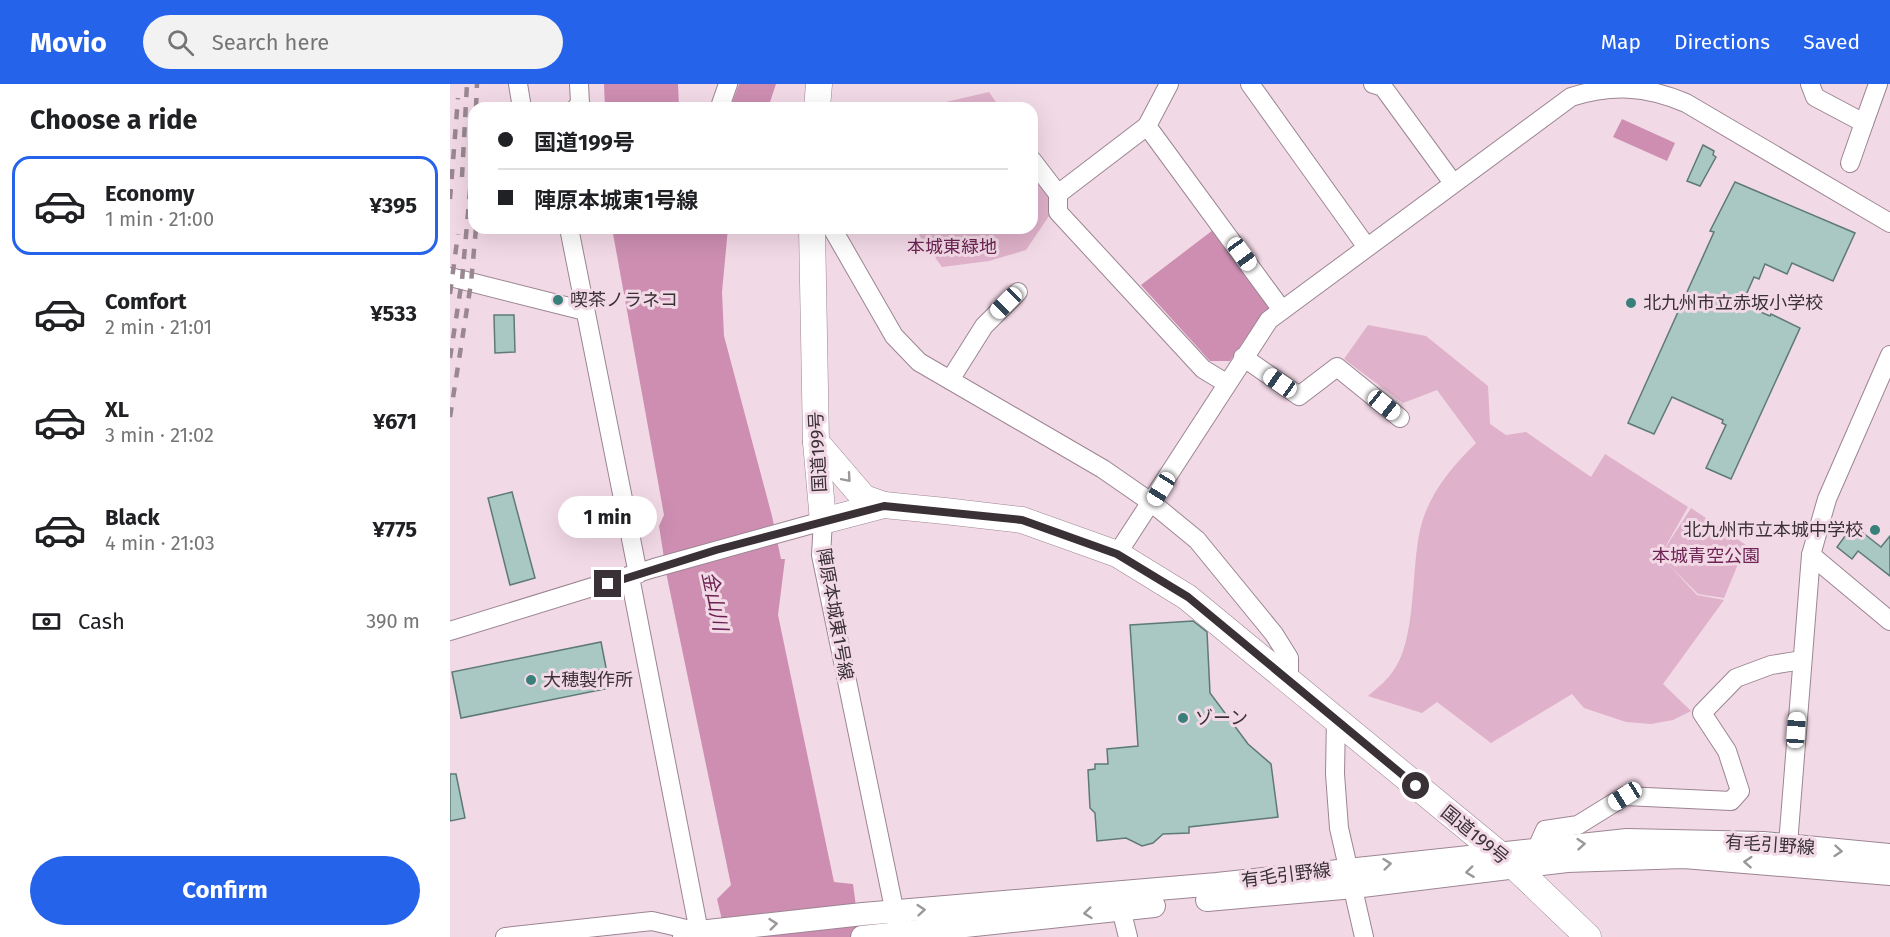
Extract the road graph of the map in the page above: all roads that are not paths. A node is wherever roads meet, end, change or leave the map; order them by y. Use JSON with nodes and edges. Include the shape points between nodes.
{"nodes":[{"id":1,"x":518,"y":84,"type":"edge"},
{"id":2,"x":579,"y":84,"type":"edge"},
{"id":3,"x":728,"y":84,"type":"edge"},
{"id":4,"x":819,"y":84,"type":"edge"},
{"id":5,"x":1169,"y":84,"type":"edge"},
{"id":6,"x":1250,"y":84,"type":"edge"},
{"id":7,"x":1373,"y":84,"type":"edge"},
{"id":8,"x":1810,"y":84,"type":"edge"},
{"id":9,"x":1878,"y":84,"type":"edge"},
{"id":10,"x":1592,"y":86,"type":"edge"},
{"id":11,"x":521,"y":102,"type":"edge"},
{"id":12,"x":580,"y":102,"type":"edge"},
{"id":13,"x":721,"y":102,"type":"edge"},
{"id":14,"x":818,"y":102,"type":"edge"},
{"id":15,"x":1864,"y":123,"type":"junction"},
{"id":16,"x":1147,"y":126,"type":"junction"},
{"id":17,"x":1850,"y":163,"type":"dead end"},
{"id":18,"x":1038,"y":168,"type":"edge"},
{"id":19,"x":1453,"y":183,"type":"junction"},
{"id":20,"x":1058,"y":194,"type":"junction"},
{"id":21,"x":1890,"y":223,"type":"edge"},
{"id":22,"x":570,"y":234,"type":"edge"},
{"id":23,"x":812,"y":234,"type":"edge"},
{"id":24,"x":835,"y":234,"type":"edge"},
{"id":25,"x":1366,"y":246,"type":"junction"},
{"id":26,"x":450,"y":277,"type":"edge"},
{"id":27,"x":1018,"y":292,"type":"dead end"},
{"id":28,"x":585,"y":310,"type":"junction"},
{"id":29,"x":1282,"y":310,"type":"junction"},
{"id":30,"x":1243,"y":357,"type":"junction"},
{"id":31,"x":1890,"y":357,"type":"edge"},
{"id":32,"x":950,"y":380,"type":"junction"},
{"id":33,"x":1226,"y":383,"type":"junction"},
{"id":34,"x":1400,"y":418,"type":"dead end"},
{"id":35,"x":816,"y":442,"type":"junction"},
{"id":36,"x":1152,"y":503,"type":"junction"},
{"id":37,"x":884,"y":506,"type":"junction"},
{"id":38,"x":823,"y":520,"type":"junction"},
{"id":39,"x":1117,"y":554,"type":"junction"},
{"id":40,"x":1811,"y":555,"type":"junction"},
{"id":41,"x":641,"y":573,"type":"junction"},
{"id":42,"x":1890,"y":621,"type":"edge"},
{"id":43,"x":450,"y":631,"type":"edge"},
{"id":44,"x":1802,"y":660,"type":"junction"},
{"id":45,"x":1289,"y":680,"type":"junction"},
{"id":46,"x":1336,"y":717,"type":"junction"},
{"id":47,"x":1537,"y":848,"type":"junction"},
{"id":48,"x":1890,"y":855,"type":"edge"},
{"id":49,"x":1787,"y":856,"type":"junction"},
{"id":50,"x":1505,"y":860,"type":"junction"},
{"id":51,"x":1890,"y":874,"type":"edge"},
{"id":52,"x":1351,"y":877,"type":"junction"},
{"id":53,"x":1121,"y":909,"type":"junction"},
{"id":54,"x":897,"y":927,"type":"edge"},
{"id":55,"x":700,"y":934,"type":"edge"},
{"id":56,"x":867,"y":936,"type":"edge"},
{"id":57,"x":505,"y":937,"type":"edge"},
{"id":58,"x":862,"y":937,"type":"edge"},
{"id":59,"x":1128,"y":937,"type":"edge"},
{"id":60,"x":1364,"y":937,"type":"edge"},
{"id":61,"x":1588,"y":937,"type":"edge"}],
"edges":[{"from":1,"to":11,"type":"street"},
{"from":2,"to":12,"type":"street"},
{"from":3,"to":13,"type":"street"},
{"from":4,"to":14,"type":"highway"},
{"from":5,"to":16,"type":"street"},
{"from":6,"to":25,"type":"street"},
{"from":7,"to":19,"type":"street","via":[[1383,87]]},
{"from":8,"to":15,"type":"street","via":[[1815,97]]},
{"from":9,"to":15,"type":"street"},
{"from":10,"to":19,"type":"street"},
{"from":10,"to":21,"type":"street","via":[[1639,87],[1686,103]]},
{"from":15,"to":17,"type":"street"},
{"from":16,"to":20,"type":"street"},
{"from":16,"to":29,"type":"street"},
{"from":18,"to":20,"type":"street"},
{"from":19,"to":25,"type":"street"},
{"from":20,"to":33,"type":"street","via":[[1058,212],[1203,369]]},
{"from":22,"to":28,"type":"street"},
{"from":23,"to":35,"type":"highway","name":"国道199号"},
{"from":24,"to":32,"type":"street","via":[[894,336],[919,362]]},
{"from":25,"to":29,"type":"street"},
{"from":26,"to":28,"type":"street"},
{"from":27,"to":32,"type":"street","via":[[984,326]]},
{"from":28,"to":41,"type":"street"},
{"from":29,"to":30,"type":"street","via":[[1269,320]]},
{"from":30,"to":33,"type":"street"},
{"from":30,"to":34,"type":"street","via":[[1299,396],[1337,367]]},
{"from":31,"to":40,"type":"street","via":[[1827,499]]},
{"from":32,"to":36,"type":"street","via":[[1103,469]]},
{"from":33,"to":36,"type":"street"},
{"from":35,"to":37,"type":"highway","one_way":true,"via":[[864,498]]},
{"from":35,"to":38,"type":"highway","name":"国道199号"},
{"from":36,"to":39,"type":"street"},
{"from":36,"to":45,"type":"street","via":[[1197,540],[1274,634],[1289,658]]},
{"from":37,"to":38,"type":"highway","name":"国道199号"},
{"from":37,"to":39,"type":"highway","name":"国道199号","via":[[1022,520]]},
{"from":38,"to":41,"type":"street","name":"陣原本城東1号線"},
{"from":38,"to":54,"type":"street","name":"陣原本城東1号線","via":[[821,555]]},
{"from":39,"to":45,"type":"highway","name":"国道199号","via":[[1188,597]]},
{"from":40,"to":42,"type":"street"},
{"from":40,"to":44,"type":"street"},
{"from":41,"to":43,"type":"street","name":"陣原本城東1号線"},
{"from":41,"to":55,"type":"street"},
{"from":44,"to":47,"type":"street","via":[[1771,665],[1736,678],[1702,713],[1727,752],[1740,791],[1731,801],[1625,796],[1578,825],[1545,830]]},
{"from":44,"to":49,"type":"street"},
{"from":45,"to":46,"type":"highway","name":"国道199号"},
{"from":46,"to":50,"type":"highway","name":"国道199号"},
{"from":46,"to":52,"type":"street","via":[[1339,828]]},
{"from":47,"to":49,"type":"main road","name":"有毛引野線","one_way":true,"via":[[1627,840],[1763,843]]},
{"from":47,"to":50,"type":"main road","name":"有毛引野線"},
{"from":49,"to":48,"type":"main road","name":"有毛引野線","one_way":true},
{"from":49,"to":50,"type":"main road","name":"有毛引野線","one_way":true},
{"from":49,"to":51,"type":"main road","name":"有毛引野線"},
{"from":50,"to":52,"type":"main road","name":"有毛引野線"},
{"from":50,"to":61,"type":"highway","name":"国道199号"},
{"from":52,"to":53,"type":"main road","name":"有毛引野線"},
{"from":54,"to":52,"type":"main road","name":"有毛引野線","one_way":true,"via":[[1103,895]]},
{"from":52,"to":60,"type":"street"},
{"from":53,"to":54,"type":"main road","name":"有毛引野線","one_way":true},
{"from":53,"to":59,"type":"street"},
{"from":55,"to":54,"type":"main road","name":"有毛引野線","one_way":true,"via":[[863,914]]},
{"from":54,"to":56,"type":"main road","name":"有毛引野線"},
{"from":55,"to":57,"type":"street","via":[[652,921]]},
{"from":56,"to":58,"type":"main road","name":"有毛引野線"}]}
